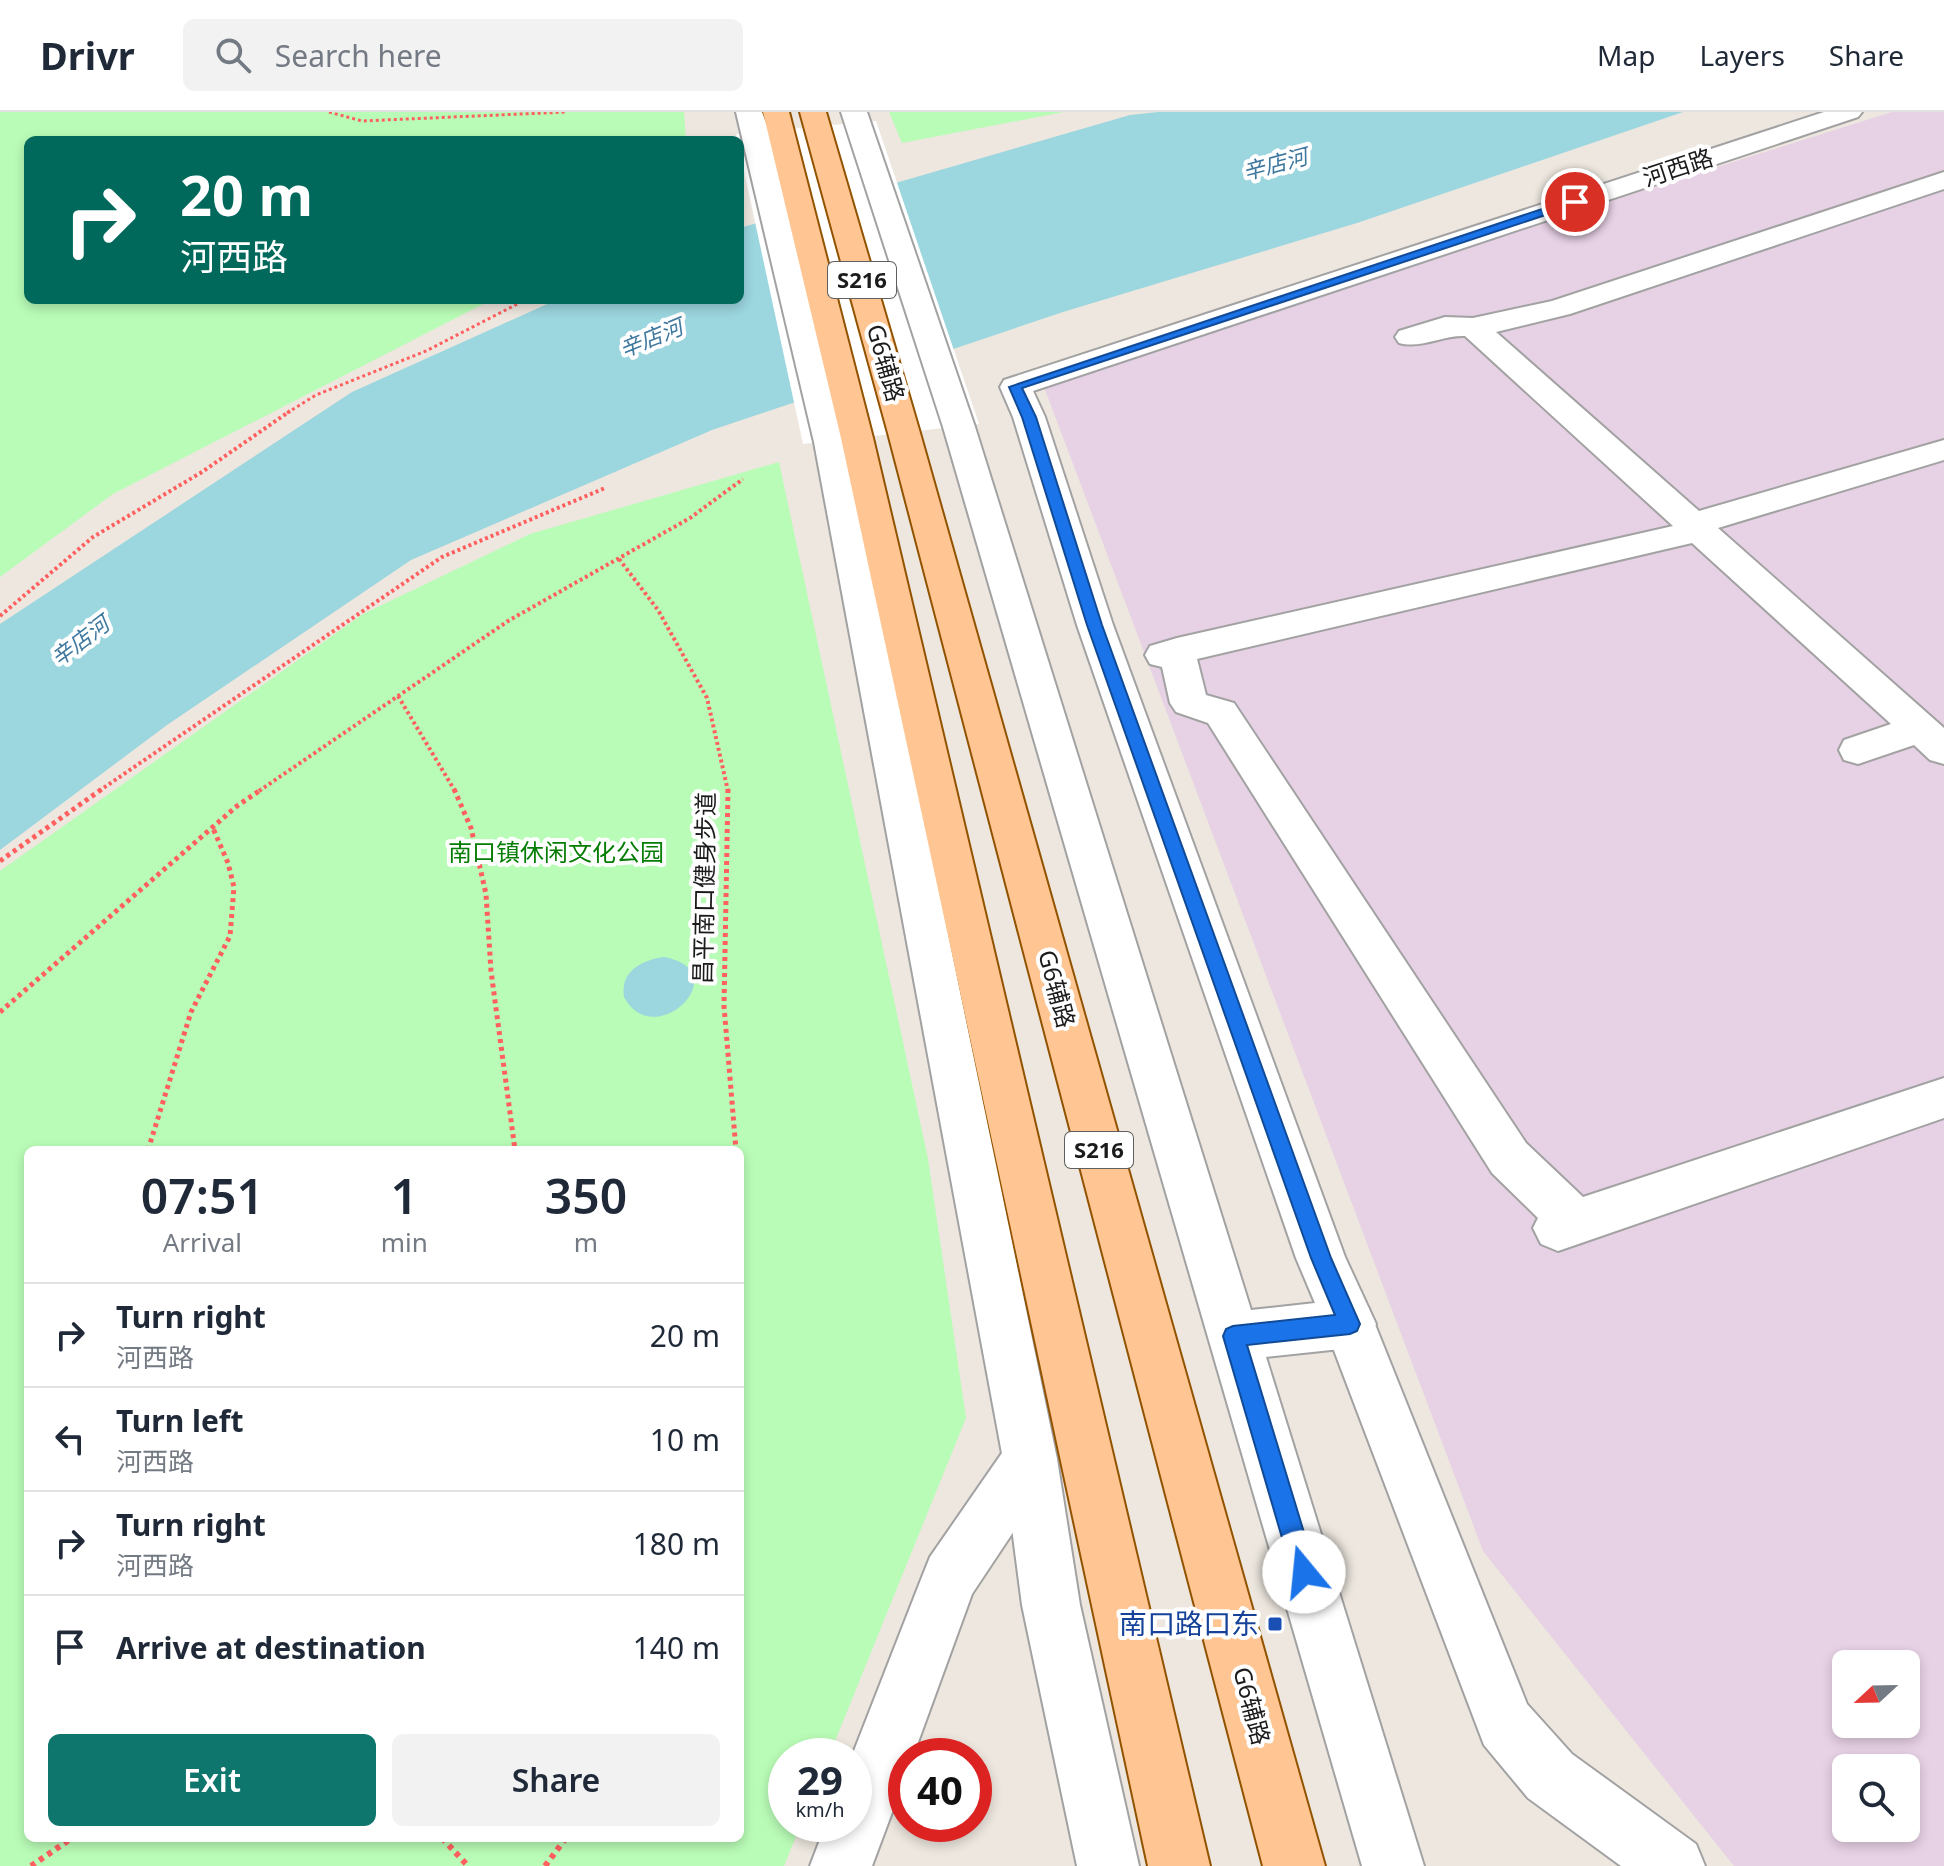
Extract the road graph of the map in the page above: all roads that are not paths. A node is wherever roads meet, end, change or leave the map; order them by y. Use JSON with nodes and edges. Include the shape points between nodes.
{"nodes":[{"id":1,"x":1849,"y":112,"type":"edge"},
{"id":2,"x":856,"y":117,"type":"edge"},
{"id":3,"x":816,"y":119,"type":"edge"},
{"id":4,"x":766,"y":121,"type":"edge"},
{"id":5,"x":1944,"y":180,"type":"edge"},
{"id":6,"x":1473,"y":327,"type":"junction"},
{"id":7,"x":1410,"y":337,"type":"dead end"},
{"id":8,"x":843,"y":440,"type":"junction"},
{"id":9,"x":1944,"y":450,"type":"edge"},
{"id":10,"x":1695,"y":527,"type":"junction"},
{"id":11,"x":1932,"y":739,"type":"edge"},
{"id":12,"x":1858,"y":750,"type":"dead end"},
{"id":13,"x":1944,"y":1098,"type":"edge"},
{"id":14,"x":1350,"y":1324,"type":"junction"},
{"id":15,"x":1233,"y":1336,"type":"junction"},
{"id":16,"x":1030,"y":1459,"type":"junction"},
{"id":17,"x":841,"y":1866,"type":"edge"},
{"id":18,"x":1108,"y":1866,"type":"edge"},
{"id":19,"x":1179,"y":1866,"type":"edge"},
{"id":20,"x":1294,"y":1866,"type":"edge"},
{"id":21,"x":1393,"y":1866,"type":"edge"},
{"id":22,"x":1674,"y":1866,"type":"edge"}],
"edges":[{"from":1,"to":14,"type":"street","name":"河西路","via":[[1015,387],[1189,890],[1316,1244]]},
{"from":2,"to":15,"type":"street","via":[[959,427]]},
{"from":3,"to":20,"type":"main road","name":"G6辅路","number":"S216"},
{"from":4,"to":8,"type":"street"},
{"from":5,"to":6,"type":"street","via":[[1560,308]]},
{"from":6,"to":7,"type":"street","via":[[1445,326]]},
{"from":6,"to":10,"type":"street"},
{"from":8,"to":16,"type":"street"},
{"from":8,"to":19,"type":"main road"},
{"from":9,"to":10,"type":"street","via":[[1713,517]]},
{"from":10,"to":11,"type":"street"},
{"from":10,"to":13,"type":"street","via":[[1684,534],[1170,653],[1189,703],[1221,713],[1509,1158],[1566,1225]]},
{"from":11,"to":12,"type":"street"},
{"from":14,"to":15,"type":"street"},
{"from":14,"to":22,"type":"street","via":[[1505,1724],[1550,1776]]},
{"from":15,"to":21,"type":"street"},
{"from":16,"to":17,"type":"street","via":[[950,1577]]},
{"from":16,"to":18,"type":"street","via":[[1051,1605]]}]}
